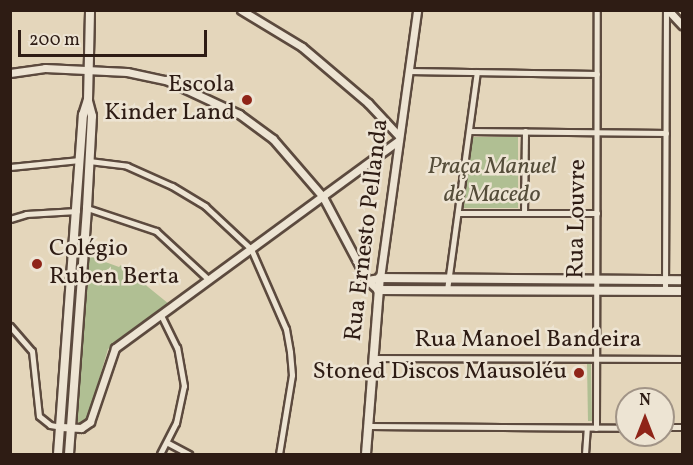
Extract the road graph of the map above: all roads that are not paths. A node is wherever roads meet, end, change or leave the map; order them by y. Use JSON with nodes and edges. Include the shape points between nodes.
{"nodes":[{"id":1,"x":90,"y":10,"type":"edge"},
{"id":2,"x":241,"y":10,"type":"edge"},
{"id":3,"x":417,"y":10,"type":"edge"},
{"id":4,"x":597,"y":10,"type":"edge"},
{"id":5,"x":667,"y":10,"type":"edge"},
{"id":6,"x":682,"y":25,"type":"edge"},
{"id":7,"x":90,"y":68,"type":"junction"},
{"id":8,"x":408,"y":71,"type":"junction"},
{"id":9,"x":477,"y":72,"type":"junction"},
{"id":10,"x":10,"y":73,"type":"edge"},
{"id":11,"x":597,"y":74,"type":"junction"},
{"id":12,"x":88,"y":100,"type":"junction"},
{"id":13,"x":470,"y":131,"type":"junction"},
{"id":14,"x":525,"y":131,"type":"junction"},
{"id":15,"x":597,"y":132,"type":"junction"},
{"id":16,"x":666,"y":133,"type":"junction"},
{"id":17,"x":398,"y":138,"type":"junction"},
{"id":18,"x":80,"y":160,"type":"junction"},
{"id":19,"x":89,"y":161,"type":"junction"},
{"id":20,"x":10,"y":167,"type":"edge"},
{"id":21,"x":324,"y":197,"type":"junction"},
{"id":22,"x":77,"y":208,"type":"junction"},
{"id":23,"x":87,"y":208,"type":"junction"},
{"id":24,"x":458,"y":213,"type":"junction"},
{"id":25,"x":524,"y":213,"type":"junction"},
{"id":26,"x":597,"y":213,"type":"junction"},
{"id":27,"x":10,"y":219,"type":"edge"},
{"id":28,"x":251,"y":249,"type":"junction"},
{"id":29,"x":380,"y":278,"type":"junction"},
{"id":30,"x":448,"y":279,"type":"junction"},
{"id":31,"x":209,"y":280,"type":"junction"},
{"id":32,"x":367,"y":280,"type":"junction"},
{"id":33,"x":596,"y":280,"type":"junction"},
{"id":34,"x":665,"y":280,"type":"junction"},
{"id":35,"x":682,"y":280,"type":"edge"},
{"id":36,"x":378,"y":290,"type":"junction"},
{"id":37,"x":447,"y":290,"type":"junction"},
{"id":38,"x":596,"y":291,"type":"junction"},
{"id":39,"x":665,"y":291,"type":"junction"},
{"id":40,"x":682,"y":291,"type":"edge"},
{"id":41,"x":161,"y":315,"type":"junction"},
{"id":42,"x":10,"y":326,"type":"edge"},
{"id":43,"x":372,"y":358,"type":"junction"},
{"id":44,"x":596,"y":359,"type":"junction"},
{"id":45,"x":682,"y":359,"type":"edge"},
{"id":46,"x":369,"y":426,"type":"junction"},
{"id":47,"x":61,"y":427,"type":"junction"},
{"id":48,"x":71,"y":428,"type":"junction"},
{"id":49,"x":586,"y":428,"type":"junction"},
{"id":50,"x":596,"y":428,"type":"junction"},
{"id":51,"x":615,"y":428,"type":"edge"},
{"id":52,"x":168,"y":443,"type":"junction"},
{"id":53,"x":58,"y":454,"type":"edge"},
{"id":54,"x":69,"y":454,"type":"edge"},
{"id":55,"x":160,"y":454,"type":"edge"},
{"id":56,"x":189,"y":454,"type":"edge"},
{"id":57,"x":279,"y":454,"type":"edge"},
{"id":58,"x":366,"y":454,"type":"edge"},
{"id":59,"x":585,"y":454,"type":"edge"}],
"edges":[{"from":1,"to":7,"type":"main road"},
{"from":2,"to":17,"type":"street","via":[[302,47],[368,103]]},
{"from":3,"to":8,"type":"street","name":"Rua Ernesto Pellanda"},
{"from":4,"to":11,"type":"street","name":"Rua Louvre"},
{"from":5,"to":6,"type":"street"},
{"from":5,"to":16,"type":"street"},
{"from":7,"to":10,"type":"street"},
{"from":7,"to":12,"type":"main road"},
{"from":7,"to":21,"type":"street","via":[[166,80],[230,109],[273,139]]},
{"from":8,"to":9,"type":"street"},
{"from":8,"to":17,"type":"street","name":"Rua Ernesto Pellanda"},
{"from":9,"to":11,"type":"street"},
{"from":9,"to":13,"type":"street"},
{"from":11,"to":15,"type":"street","name":"Rua Louvre"},
{"from":12,"to":18,"type":"main road"},
{"from":12,"to":19,"type":"main road","via":[[92,116]]},
{"from":13,"to":14,"type":"street"},
{"from":13,"to":24,"type":"street"},
{"from":14,"to":15,"type":"street"},
{"from":14,"to":25,"type":"street"},
{"from":15,"to":16,"type":"street"},
{"from":15,"to":26,"type":"street","name":"Rua Louvre"},
{"from":16,"to":34,"type":"street"},
{"from":17,"to":21,"type":"street"},
{"from":17,"to":29,"type":"street","name":"Rua Ernesto Pellanda"},
{"from":18,"to":20,"type":"street"},
{"from":18,"to":22,"type":"main road"},
{"from":19,"to":23,"type":"main road"},
{"from":19,"to":28,"type":"street","via":[[127,166],[172,186],[205,206]]},
{"from":21,"to":28,"type":"street"},
{"from":21,"to":32,"type":"street"},
{"from":22,"to":23,"type":"main road"},
{"from":22,"to":27,"type":"street","via":[[26,213]]},
{"from":22,"to":47,"type":"main road"},
{"from":23,"to":31,"type":"street","via":[[156,231]]},
{"from":23,"to":48,"type":"main road"},
{"from":24,"to":25,"type":"street"},
{"from":24,"to":30,"type":"street"},
{"from":25,"to":26,"type":"street"},
{"from":26,"to":33,"type":"street","name":"Rua Louvre"},
{"from":28,"to":31,"type":"street"},
{"from":28,"to":57,"type":"street","via":[[286,329],[290,352],[291,375]]},
{"from":29,"to":30,"type":"main road"},
{"from":29,"to":32,"type":"street"},
{"from":29,"to":36,"type":"main road","name":"Rua Ernesto Pellanda"},
{"from":30,"to":33,"type":"main road"},
{"from":30,"to":37,"type":"street"},
{"from":31,"to":41,"type":"street"},
{"from":32,"to":36,"type":"street"},
{"from":33,"to":34,"type":"main road"},
{"from":33,"to":38,"type":"street","name":"Rua Louvre"},
{"from":34,"to":35,"type":"main road"},
{"from":34,"to":39,"type":"street"},
{"from":36,"to":37,"type":"main road"},
{"from":36,"to":43,"type":"main road","name":"Rua Ernesto Pellanda"},
{"from":37,"to":38,"type":"main road"},
{"from":38,"to":39,"type":"main road"},
{"from":38,"to":44,"type":"street","name":"Rua Louvre"},
{"from":39,"to":40,"type":"main road"},
{"from":41,"to":48,"type":"street","via":[[112,352],[90,422],[81,428]]},
{"from":41,"to":52,"type":"street","via":[[177,348],[183,375],[182,405]]},
{"from":42,"to":47,"type":"street","via":[[32,351],[39,416],[50,425]]},
{"from":43,"to":44,"type":"street","name":"Rua Manoel Bandeira"},
{"from":43,"to":46,"type":"main road","name":"Rua Ernesto Pellanda"},
{"from":44,"to":45,"type":"street","name":"Rua Manoel Bandeira"},
{"from":44,"to":50,"type":"street","name":"Rua Louvre"},
{"from":46,"to":49,"type":"street"},
{"from":46,"to":58,"type":"main road","name":"Rua Ernesto Pellanda"},
{"from":47,"to":48,"type":"street"},
{"from":47,"to":53,"type":"main road"},
{"from":48,"to":54,"type":"main road"},
{"from":49,"to":50,"type":"street"},
{"from":49,"to":59,"type":"street"},
{"from":50,"to":51,"type":"street"},
{"from":52,"to":55,"type":"street"},
{"from":52,"to":56,"type":"street"}]}
